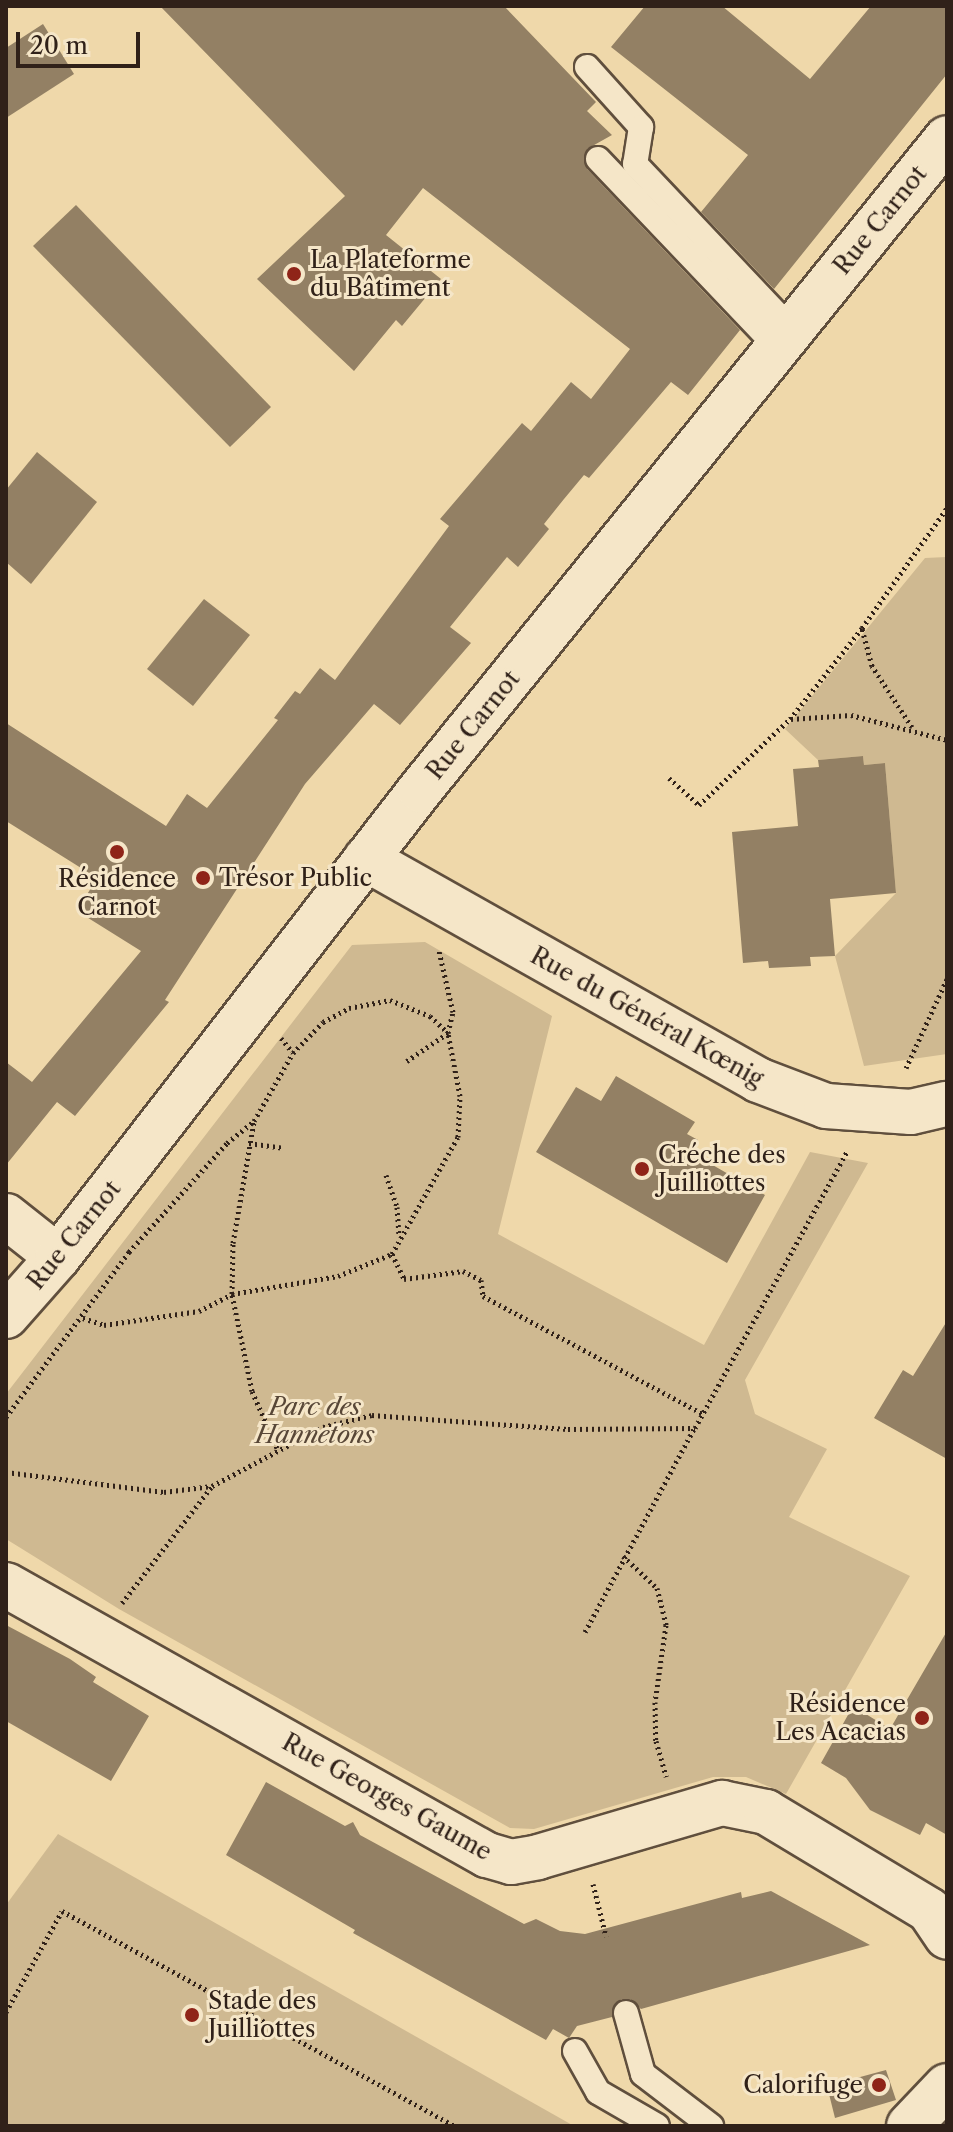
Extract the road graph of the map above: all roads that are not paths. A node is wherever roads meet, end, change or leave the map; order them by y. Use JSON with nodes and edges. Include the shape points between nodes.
{"nodes":[{"id":1,"x":587,"y":67,"type":"dead end"},
{"id":2,"x":947,"y":138,"type":"edge"},
{"id":3,"x":598,"y":159,"type":"dead end"},
{"id":4,"x":785,"y":339,"type":"junction"},
{"id":5,"x":366,"y":859,"type":"junction"},
{"id":6,"x":947,"y":1104,"type":"edge"},
{"id":7,"x":6,"y":1216,"type":"edge"},
{"id":8,"x":58,"y":1257,"type":"junction"},
{"id":9,"x":6,"y":1316,"type":"edge"},
{"id":10,"x":6,"y":1585,"type":"edge"},
{"id":11,"x":947,"y":1937,"type":"edge"},
{"id":12,"x":626,"y":2013,"type":"dead end"},
{"id":13,"x":575,"y":2051,"type":"dead end"},
{"id":14,"x":947,"y":2086,"type":"edge"},
{"id":15,"x":657,"y":2126,"type":"edge"},
{"id":16,"x":711,"y":2126,"type":"edge"},
{"id":17,"x":909,"y":2126,"type":"edge"}],
"edges":[{"from":1,"to":4,"type":"lane","via":[[641,127],[635,164]]},
{"from":2,"to":4,"type":"street","name":"Rue Carnot"},
{"from":3,"to":4,"type":"lane","via":[[739,307]]},
{"from":4,"to":5,"type":"street","name":"Rue Carnot"},
{"from":5,"to":6,"type":"street","name":"Rue du Général Kœnig","via":[[758,1080],[826,1106],[911,1112]]},
{"from":5,"to":8,"type":"street","name":"Rue Carnot"},
{"from":7,"to":8,"type":"street"},
{"from":8,"to":9,"type":"street","name":"Rue Carnot"},
{"from":10,"to":11,"type":"street","name":"Rue Georges Gaume","via":[[487,1855],[511,1862],[538,1857],[722,1803],[766,1812],[929,1910]]},
{"from":12,"to":16,"type":"lane","via":[[643,2074]]},
{"from":13,"to":15,"type":"lane","via":[[598,2092]]},
{"from":14,"to":17,"type":"street"}]}
